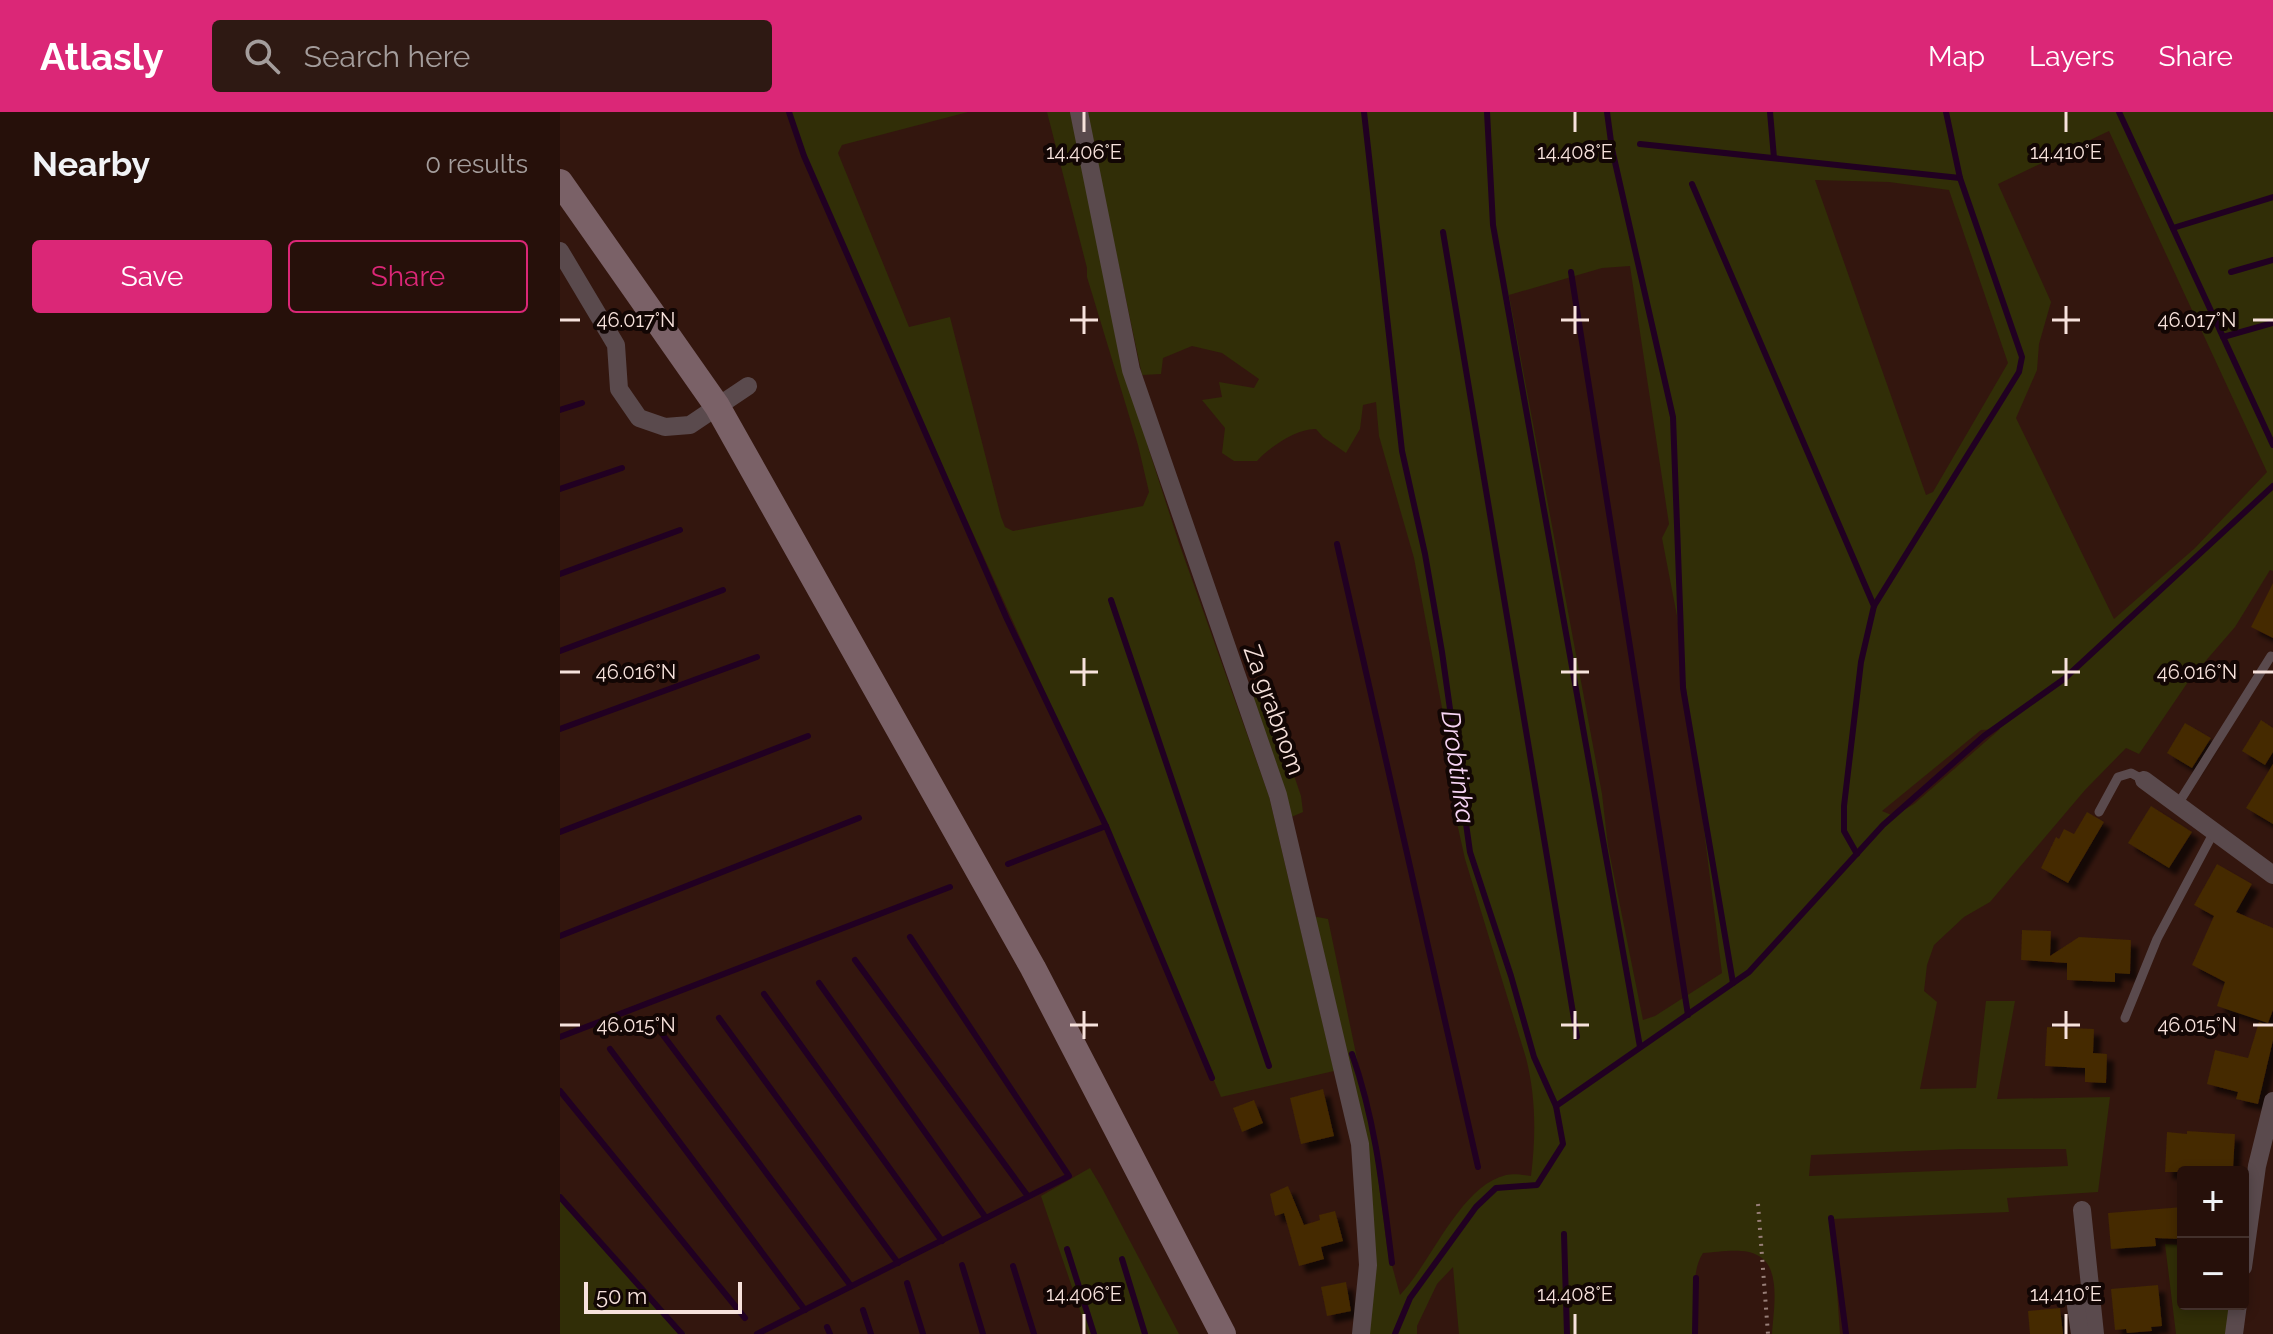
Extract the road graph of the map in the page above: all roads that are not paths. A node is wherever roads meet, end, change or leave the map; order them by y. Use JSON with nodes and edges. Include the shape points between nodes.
{"nodes":[{"id":1,"x":1079,"y":112,"type":"edge"},
{"id":2,"x":560,"y":182,"type":"edge"},
{"id":3,"x":560,"y":251,"type":"edge"},
{"id":4,"x":748,"y":386,"type":"dead end"},
{"id":5,"x":717,"y":406,"type":"junction"},
{"id":6,"x":2271,"y":656,"type":"edge"},
{"id":7,"x":2144,"y":780,"type":"joint"},
{"id":8,"x":2178,"y":804,"type":"junction"},
{"id":9,"x":2099,"y":812,"type":"dead end"},
{"id":10,"x":2215,"y":830,"type":"junction"},
{"id":11,"x":2273,"y":875,"type":"edge"},
{"id":12,"x":2125,"y":1018,"type":"dead end"},
{"id":13,"x":2273,"y":1101,"type":"edge"},
{"id":14,"x":2082,"y":1210,"type":"dead end"},
{"id":15,"x":2247,"y":1238,"type":"edge"},
{"id":16,"x":2076,"y":1306,"type":"dead end"},
{"id":17,"x":2237,"y":1310,"type":"edge"},
{"id":18,"x":1223,"y":1334,"type":"edge"},
{"id":19,"x":1361,"y":1334,"type":"edge"},
{"id":20,"x":2080,"y":1334,"type":"edge"},
{"id":21,"x":2095,"y":1334,"type":"edge"},
{"id":22,"x":2234,"y":1334,"type":"edge"}],
"edges":[{"from":1,"to":19,"type":"street","name":"Za grabnom","via":[[1131,370],[1278,795],[1360,1144],[1368,1265]]},
{"from":2,"to":5,"type":"main road"},
{"from":3,"to":5,"type":"street","via":[[616,345],[619,389],[639,418],[665,427],[690,425]]},
{"from":4,"to":5,"type":"street"},
{"from":5,"to":18,"type":"main road","via":[[1033,968]]},
{"from":6,"to":8,"type":"lane"},
{"from":7,"to":8,"type":"street"},
{"from":7,"to":9,"type":"lane","via":[[2131,773],[2118,777]]},
{"from":8,"to":10,"type":"street"},
{"from":10,"to":11,"type":"street"},
{"from":10,"to":12,"type":"lane","via":[[2157,939]]},
{"from":13,"to":15,"type":"street"},
{"from":14,"to":21,"type":"street"},
{"from":16,"to":20,"type":"street"},
{"from":17,"to":22,"type":"street"}]}
